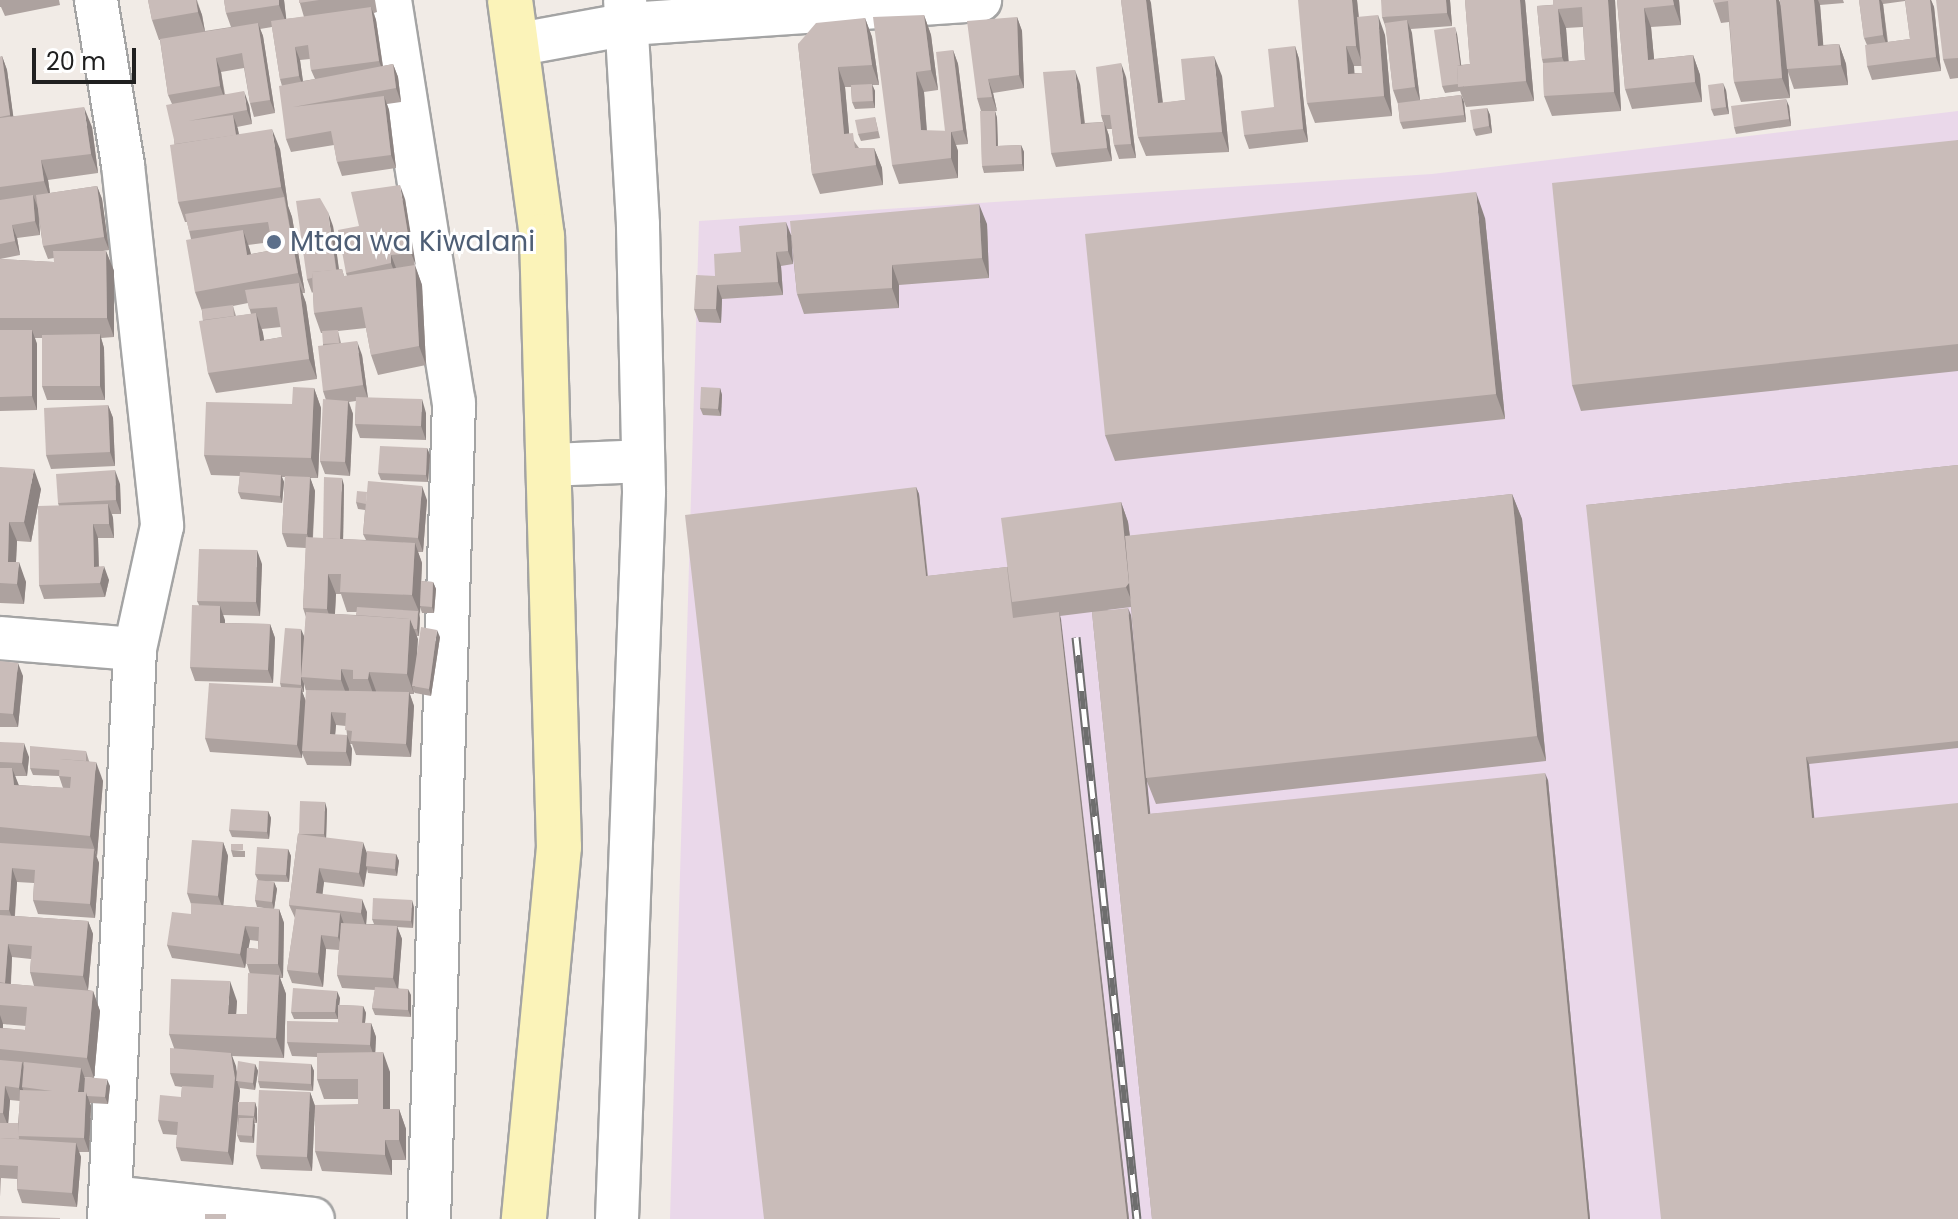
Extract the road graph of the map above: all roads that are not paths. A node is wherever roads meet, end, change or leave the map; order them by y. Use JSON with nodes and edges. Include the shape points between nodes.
{"nodes":[{"id":1,"x":96,"y":0,"type":"edge"},
{"id":2,"x":390,"y":0,"type":"edge"},
{"id":3,"x":510,"y":0,"type":"edge"},
{"id":4,"x":980,"y":0,"type":"edge"},
{"id":5,"x":627,"y":12,"type":"edge"},
{"id":6,"x":520,"y":44,"type":"junction"},
{"id":7,"x":643,"y":461,"type":"junction"},
{"id":8,"x":549,"y":465,"type":"junction"},
{"id":9,"x":0,"y":638,"type":"edge"},
{"id":10,"x":135,"y":649,"type":"junction"},
{"id":11,"x":110,"y":1208,"type":"edge"},
{"id":12,"x":313,"y":1219,"type":"edge"},
{"id":13,"x":429,"y":1219,"type":"edge"},
{"id":14,"x":524,"y":1219,"type":"edge"},
{"id":15,"x":617,"y":1219,"type":"edge"}],
"edges":[{"from":1,"to":10,"type":"street","via":[[125,181],[162,526]]},
{"from":2,"to":13,"type":"street","via":[[454,402]]},
{"from":3,"to":6,"type":"street"},
{"from":4,"to":5,"type":"street"},
{"from":5,"to":6,"type":"street"},
{"from":5,"to":7,"type":"street"},
{"from":6,"to":8,"type":"street","via":[[542,236]]},
{"from":7,"to":8,"type":"street"},
{"from":7,"to":15,"type":"street"},
{"from":8,"to":14,"type":"street","via":[[559,847]]},
{"from":9,"to":10,"type":"street"},
{"from":10,"to":11,"type":"street"},
{"from":11,"to":12,"type":"street"}]}
